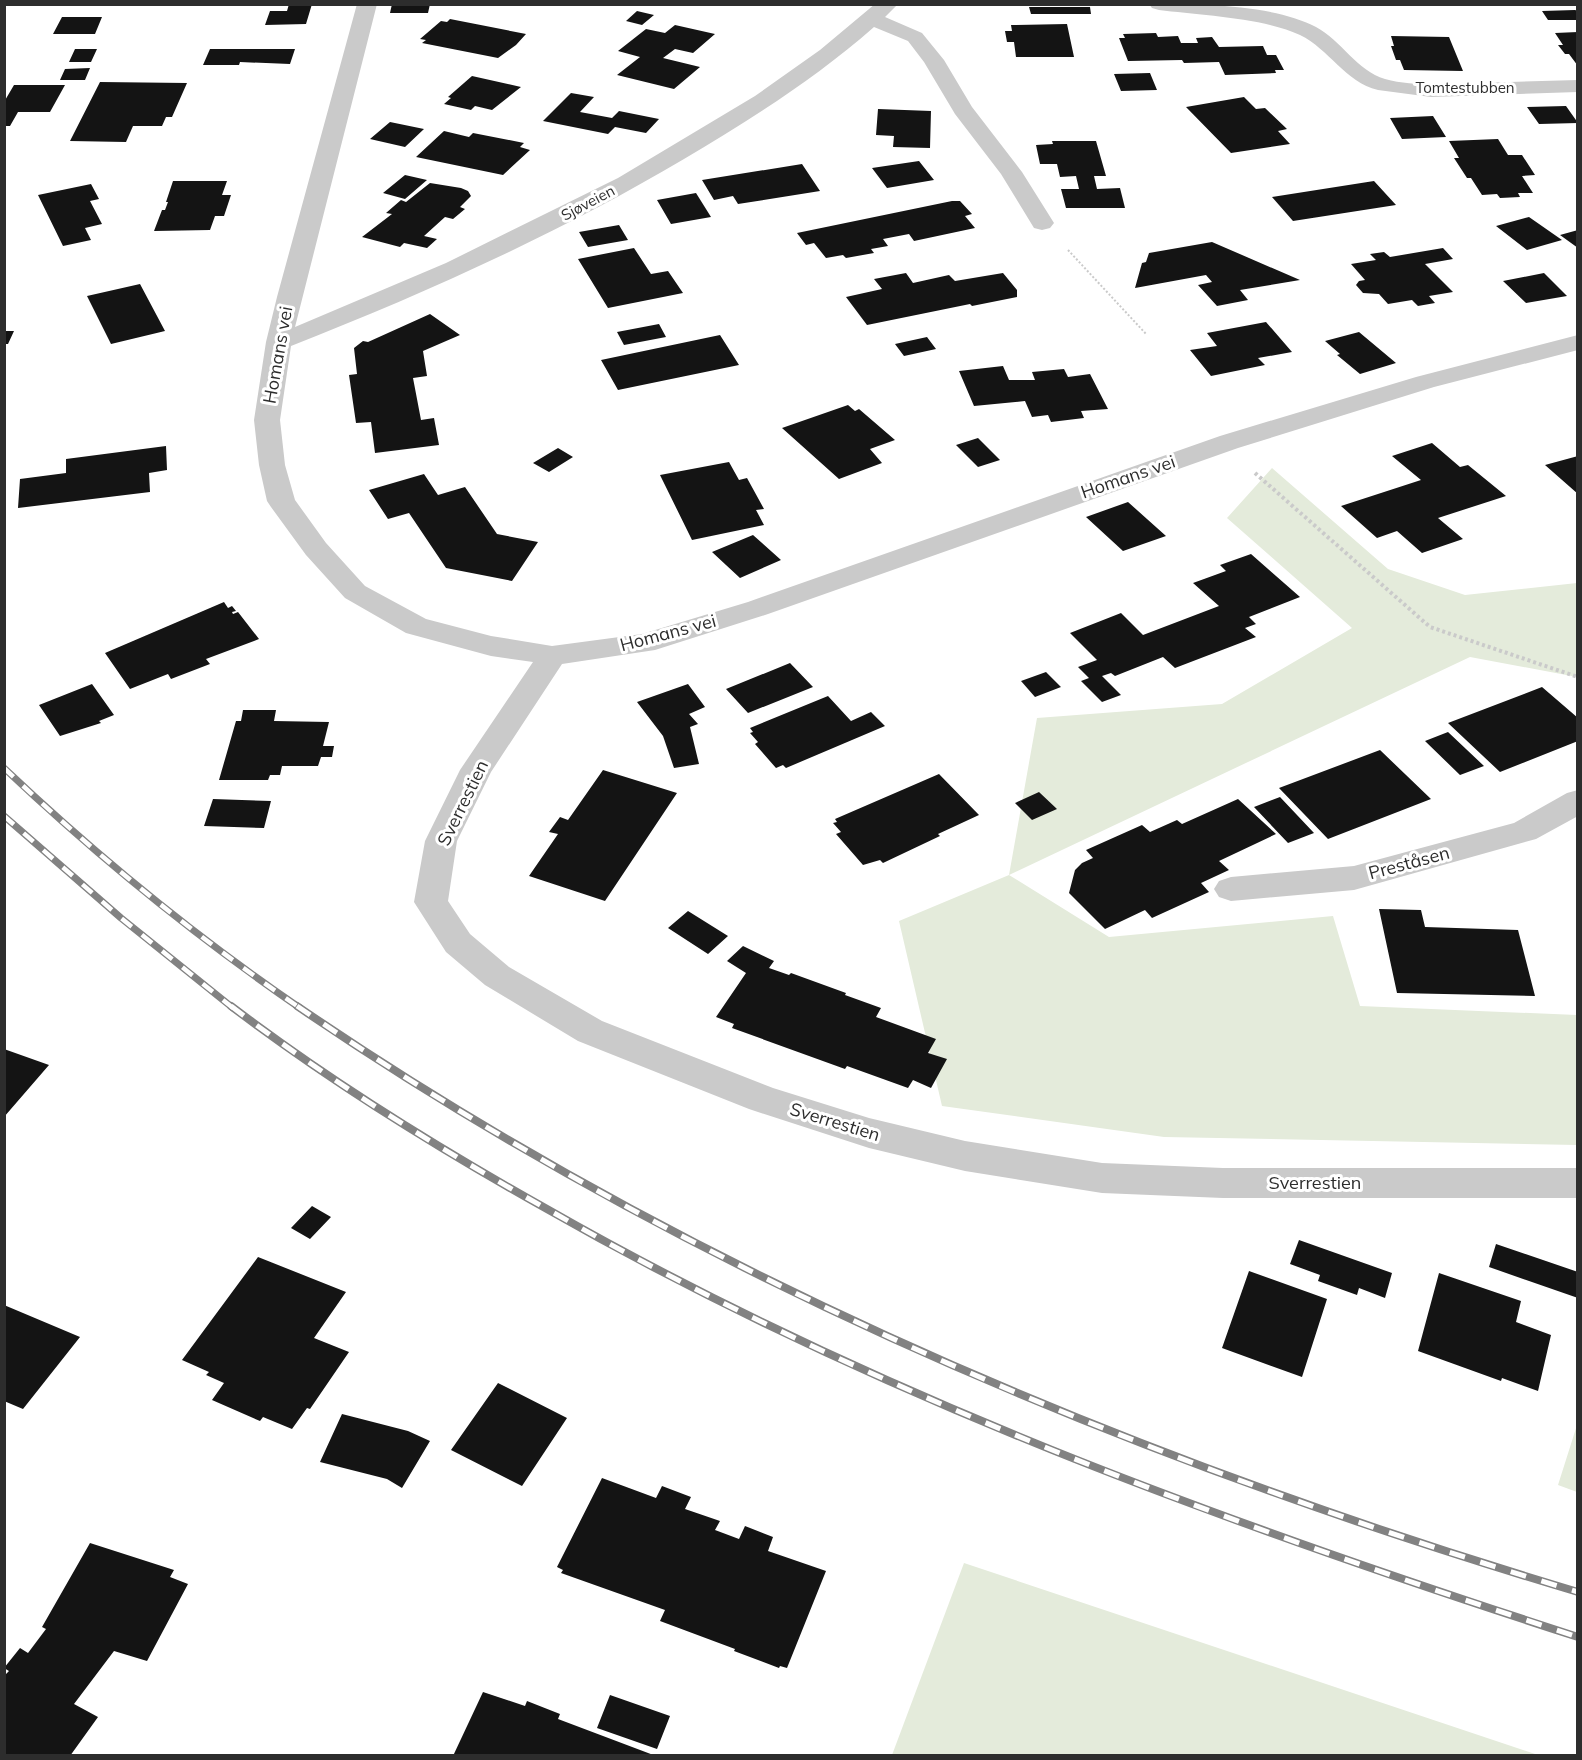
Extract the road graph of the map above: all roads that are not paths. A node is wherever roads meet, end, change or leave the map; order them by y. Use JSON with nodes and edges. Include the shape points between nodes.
{"nodes":[{"id":1,"x":366,"y":4,"type":"edge"},
{"id":2,"x":1159,"y":4,"type":"edge"},
{"id":3,"x":880,"y":12,"type":"edge"},
{"id":4,"x":1578,"y":86,"type":"edge"},
{"id":5,"x":1042,"y":223,"type":"road end"},
{"id":6,"x":279,"y":342,"type":"junction"},
{"id":7,"x":1578,"y":342,"type":"edge"},
{"id":8,"x":552,"y":656,"type":"junction"},
{"id":9,"x":1578,"y":801,"type":"edge"},
{"id":10,"x":1231,"y":889,"type":"dead end"},
{"id":11,"x":1578,"y":1184,"type":"edge"}],
"edges":[{"from":1,"to":6,"type":"street","name":"Homans vei"},
{"from":2,"to":4,"type":"street","name":"Tomtestubben","via":[[1284,21],[1327,43],[1352,68],[1378,84],[1431,91]]},
{"from":3,"to":5,"type":"street","name":"Sjøveien","via":[[915,37],[933,60]]},
{"from":3,"to":6,"type":"street","name":"Sjøveien","via":[[807,70],[673,157],[460,267]]},
{"from":6,"to":8,"type":"street","name":"Homans vei","via":[[267,420],[272,465],[281,501],[316,549],[355,592],[416,626],[491,646]]},
{"from":7,"to":8,"type":"street","name":"Homans vei","via":[[1425,382],[1229,442],[758,608],[645,643]]},
{"from":8,"to":11,"type":"street","name":"Sverrestien","via":[[476,770],[441,841],[431,902],[459,943],[497,976],[590,1031],[762,1099],[869,1133],[976,1158],[1113,1178],[1223,1183]]},
{"from":9,"to":10,"type":"street","name":"Preståsen","via":[[1524,831],[1354,878]]}]}
